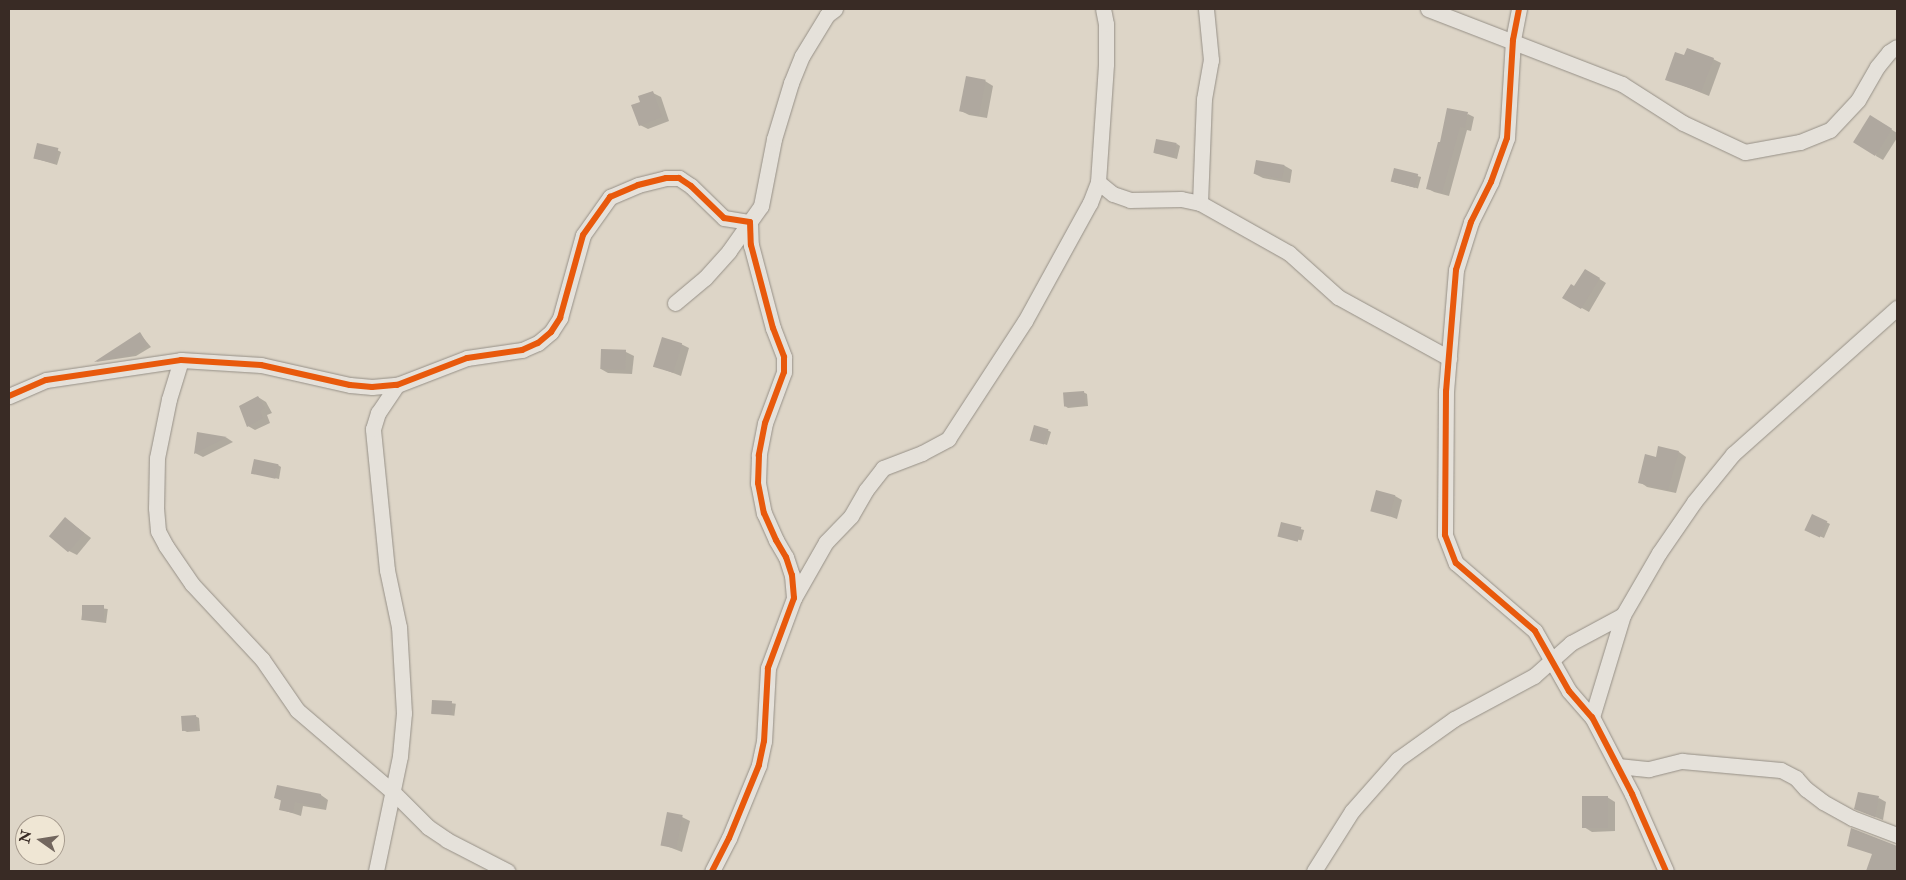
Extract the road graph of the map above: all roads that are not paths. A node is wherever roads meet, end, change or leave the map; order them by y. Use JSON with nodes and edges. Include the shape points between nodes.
{"nodes":[{"id":1,"x":835,"y":9,"type":"edge"},
{"id":2,"x":1103,"y":9,"type":"edge"},
{"id":3,"x":1206,"y":9,"type":"edge"},
{"id":4,"x":1428,"y":9,"type":"edge"},
{"id":5,"x":1519,"y":9,"type":"edge"},
{"id":6,"x":1514,"y":40,"type":"junction"},
{"id":7,"x":1897,"y":47,"type":"edge"},
{"id":8,"x":1098,"y":182,"type":"junction"},
{"id":9,"x":1200,"y":203,"type":"junction"},
{"id":10,"x":750,"y":222,"type":"junction"},
{"id":11,"x":675,"y":304,"type":"dead end"},
{"id":12,"x":1897,"y":308,"type":"edge"},
{"id":13,"x":1449,"y":358,"type":"junction"},
{"id":14,"x":181,"y":360,"type":"junction"},
{"id":15,"x":397,"y":385,"type":"junction"},
{"id":16,"x":9,"y":396,"type":"edge"},
{"id":17,"x":794,"y":598,"type":"junction"},
{"id":18,"x":1623,"y":615,"type":"junction"},
{"id":19,"x":1551,"y":662,"type":"junction"},
{"id":20,"x":1592,"y":717,"type":"junction"},
{"id":21,"x":1618,"y":766,"type":"junction"},
{"id":22,"x":392,"y":791,"type":"junction"},
{"id":23,"x":1897,"y":835,"type":"edge"},
{"id":24,"x":376,"y":871,"type":"edge"},
{"id":25,"x":507,"y":871,"type":"edge"},
{"id":26,"x":712,"y":871,"type":"edge"},
{"id":27,"x":1314,"y":871,"type":"edge"},
{"id":28,"x":1666,"y":871,"type":"edge"}],
"edges":[{"from":1,"to":10,"type":"street","via":[[827,15],[798,65],[774,139],[761,206]]},
{"from":2,"to":8,"type":"street","via":[[1106,64]]},
{"from":3,"to":9,"type":"street","via":[[1211,60],[1204,99]]},
{"from":4,"to":6,"type":"street"},
{"from":5,"to":6,"type":"street"},
{"from":6,"to":7,"type":"street","via":[[1622,84],[1683,123],[1746,152],[1800,142],[1830,130],[1858,100],[1889,52]]},
{"from":6,"to":13,"type":"street","via":[[1507,138],[1491,182],[1471,222],[1456,270]]},
{"from":8,"to":9,"type":"street","via":[[1113,194],[1130,200],[1181,199]]},
{"from":8,"to":17,"type":"street","via":[[1090,203],[1024,321],[948,438],[922,453],[883,468],[852,516],[826,542]]},
{"from":9,"to":13,"type":"street","via":[[1289,253],[1338,297]]},
{"from":10,"to":11,"type":"street","via":[[705,278]]},
{"from":10,"to":15,"type":"street","via":[[724,218],[679,178],[638,185],[610,198],[583,235],[560,318],[538,343],[522,350],[467,358]]},
{"from":10,"to":17,"type":"street","via":[[751,245],[784,357],[784,372],[765,423],[758,482],[764,513],[792,575]]},
{"from":12,"to":18,"type":"street","via":[[1733,454],[1694,502]]},
{"from":13,"to":19,"type":"street","via":[[1444,535],[1456,563],[1536,631]]},
{"from":14,"to":15,"type":"street","via":[[261,365],[350,385]]},
{"from":14,"to":16,"type":"street","via":[[46,380]]},
{"from":14,"to":22,"type":"street","via":[[157,458],[158,531],[192,584],[262,659],[297,710]]},
{"from":15,"to":22,"type":"street","via":[[378,412],[373,429],[388,570],[400,627],[404,713],[400,756]]},
{"from":17,"to":26,"type":"street","via":[[768,668],[764,741],[759,765]]},
{"from":18,"to":19,"type":"street","via":[[1572,643]]},
{"from":18,"to":20,"type":"street"},
{"from":19,"to":20,"type":"street","via":[[1569,691]]},
{"from":19,"to":27,"type":"street","via":[[1534,676],[1454,719],[1398,759],[1352,811]]},
{"from":20,"to":21,"type":"street"},
{"from":21,"to":23,"type":"street","via":[[1649,769],[1682,761],[1780,770],[1796,778],[1822,802],[1852,818]]},
{"from":21,"to":28,"type":"street"},
{"from":22,"to":24,"type":"street"},
{"from":22,"to":25,"type":"street","via":[[428,827]]}]}
